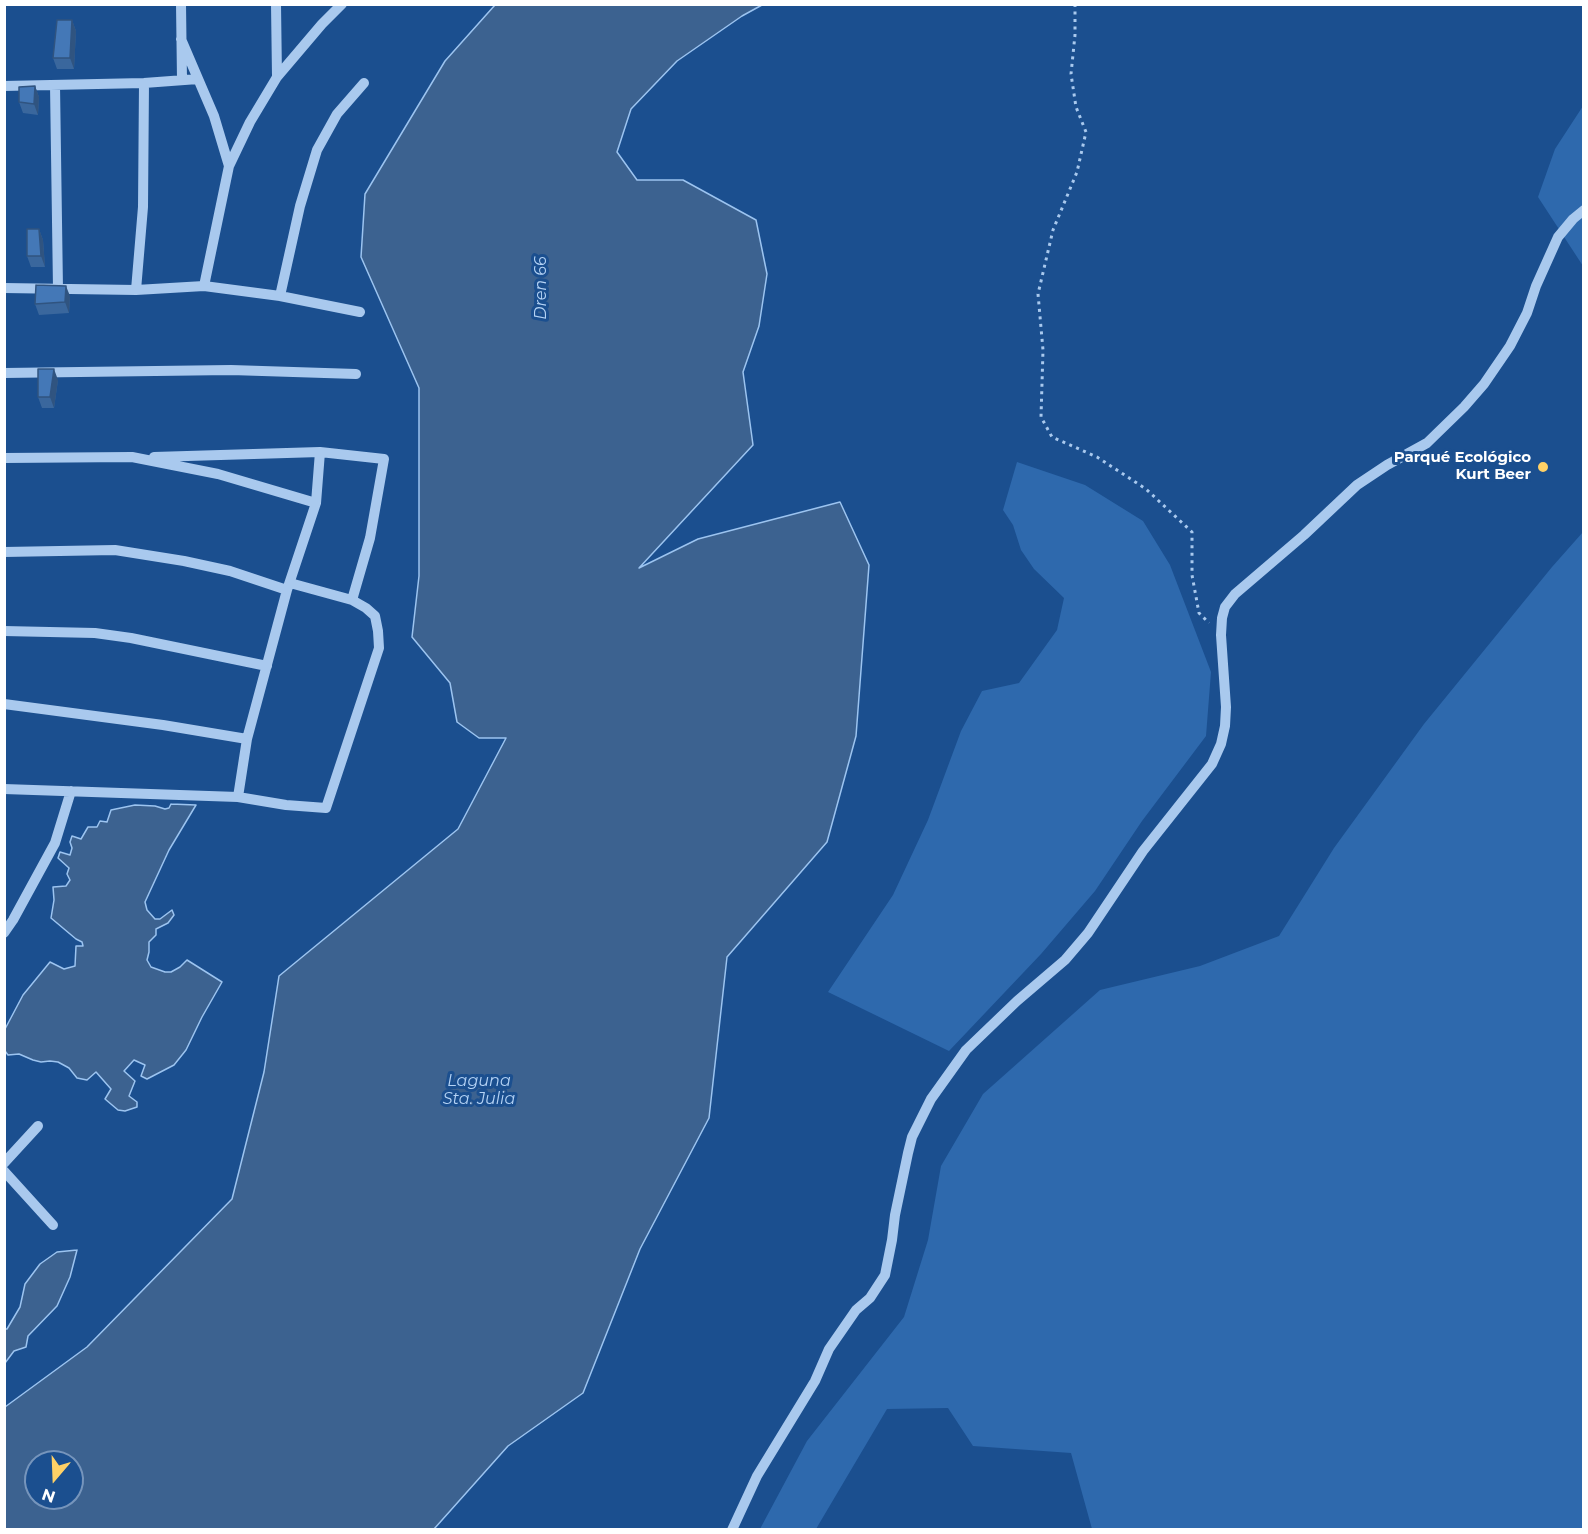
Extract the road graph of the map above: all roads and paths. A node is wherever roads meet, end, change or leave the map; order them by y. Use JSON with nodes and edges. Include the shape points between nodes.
{"nodes":[{"id":1,"x":181,"y":4,"type":"edge"},
{"id":2,"x":276,"y":4,"type":"edge"},
{"id":3,"x":342,"y":4,"type":"edge"},
{"id":4,"x":1075,"y":4,"type":"edge"},
{"id":5,"x":181,"y":39,"type":"junction"},
{"id":6,"x":277,"y":77,"type":"junction"},
{"id":7,"x":182,"y":80,"type":"junction"},
{"id":8,"x":198,"y":80,"type":"junction"},
{"id":9,"x":144,"y":83,"type":"junction"},
{"id":10,"x":364,"y":83,"type":"dead end"},
{"id":11,"x":55,"y":85,"type":"junction"},
{"id":12,"x":4,"y":86,"type":"edge"},
{"id":13,"x":229,"y":166,"type":"junction"},
{"id":14,"x":1584,"y":210,"type":"edge"},
{"id":15,"x":204,"y":286,"type":"junction"},
{"id":16,"x":4,"y":288,"type":"edge"},
{"id":17,"x":58,"y":289,"type":"junction"},
{"id":18,"x":136,"y":290,"type":"junction"},
{"id":19,"x":280,"y":296,"type":"junction"},
{"id":20,"x":360,"y":312,"type":"dead end"},
{"id":21,"x":4,"y":374,"type":"edge"},
{"id":22,"x":356,"y":374,"type":"dead end"},
{"id":23,"x":320,"y":452,"type":"junction"},
{"id":24,"x":132,"y":457,"type":"junction"},
{"id":25,"x":4,"y":458,"type":"edge"},
{"id":26,"x":316,"y":503,"type":"junction"},
{"id":27,"x":4,"y":552,"type":"edge"},
{"id":28,"x":288,"y":586,"type":"junction"},
{"id":29,"x":352,"y":600,"type":"junction"},
{"id":30,"x":4,"y":631,"type":"edge"},
{"id":31,"x":1221,"y":635,"type":"junction"},
{"id":32,"x":267,"y":666,"type":"junction"},
{"id":33,"x":4,"y":704,"type":"edge"},
{"id":34,"x":247,"y":739,"type":"junction"},
{"id":35,"x":4,"y":789,"type":"edge"},
{"id":36,"x":71,"y":791,"type":"junction"},
{"id":37,"x":238,"y":797,"type":"junction"},
{"id":38,"x":4,"y":933,"type":"edge"},
{"id":39,"x":38,"y":1126,"type":"dead end"},
{"id":40,"x":4,"y":1163,"type":"edge"},
{"id":41,"x":4,"y":1171,"type":"edge"},
{"id":42,"x":53,"y":1225,"type":"dead end"},
{"id":43,"x":732,"y":1530,"type":"edge"}],
"edges":[{"from":1,"to":5,"type":"street"},
{"from":2,"to":6,"type":"street"},
{"from":3,"to":6,"type":"street"},
{"from":4,"to":31,"type":"path","via":[[1071,74],[1076,107],[1086,132],[1077,172],[1053,230],[1038,294],[1043,350],[1041,417],[1052,437],[1097,457],[1146,489],[1192,532],[1192,575],[1198,613]]},
{"from":5,"to":7,"type":"street"},
{"from":5,"to":8,"type":"street"},
{"from":6,"to":13,"type":"street"},
{"from":7,"to":8,"type":"street"},
{"from":7,"to":9,"type":"street"},
{"from":8,"to":13,"type":"street"},
{"from":9,"to":11,"type":"street"},
{"from":9,"to":18,"type":"street","via":[[143,207]]},
{"from":10,"to":19,"type":"street","via":[[337,114],[317,150]]},
{"from":11,"to":12,"type":"street"},
{"from":11,"to":17,"type":"street"},
{"from":13,"to":15,"type":"street"},
{"from":14,"to":31,"type":"street","via":[[1558,237],[1527,313],[1484,384],[1427,443],[1357,485],[1235,594],[1225,607]]},
{"from":15,"to":18,"type":"street"},
{"from":15,"to":19,"type":"street"},
{"from":16,"to":17,"type":"street"},
{"from":17,"to":18,"type":"street"},
{"from":19,"to":20,"type":"street"},
{"from":21,"to":22,"type":"street","via":[[231,370]]},
{"from":23,"to":24,"type":"street"},
{"from":23,"to":26,"type":"street"},
{"from":23,"to":29,"type":"street","via":[[384,459],[370,538]]},
{"from":24,"to":25,"type":"street"},
{"from":24,"to":26,"type":"street","via":[[218,474]]},
{"from":26,"to":28,"type":"street"},
{"from":27,"to":28,"type":"street","via":[[115,550],[184,561]]},
{"from":28,"to":29,"type":"street"},
{"from":28,"to":32,"type":"street"},
{"from":29,"to":37,"type":"street","via":[[375,616],[379,648],[326,808]]},
{"from":30,"to":32,"type":"street","via":[[104,634]]},
{"from":31,"to":43,"type":"street","via":[[1225,726],[1212,764],[1149,841],[1088,933],[1065,960],[966,1050],[931,1099],[912,1137],[885,1275],[829,1349],[756,1476]]},
{"from":32,"to":34,"type":"street"},
{"from":33,"to":34,"type":"street"},
{"from":34,"to":37,"type":"street"},
{"from":35,"to":36,"type":"street"},
{"from":36,"to":37,"type":"street"},
{"from":36,"to":38,"type":"street","via":[[55,843]]},
{"from":39,"to":40,"type":"street"},
{"from":41,"to":42,"type":"street"}]}
